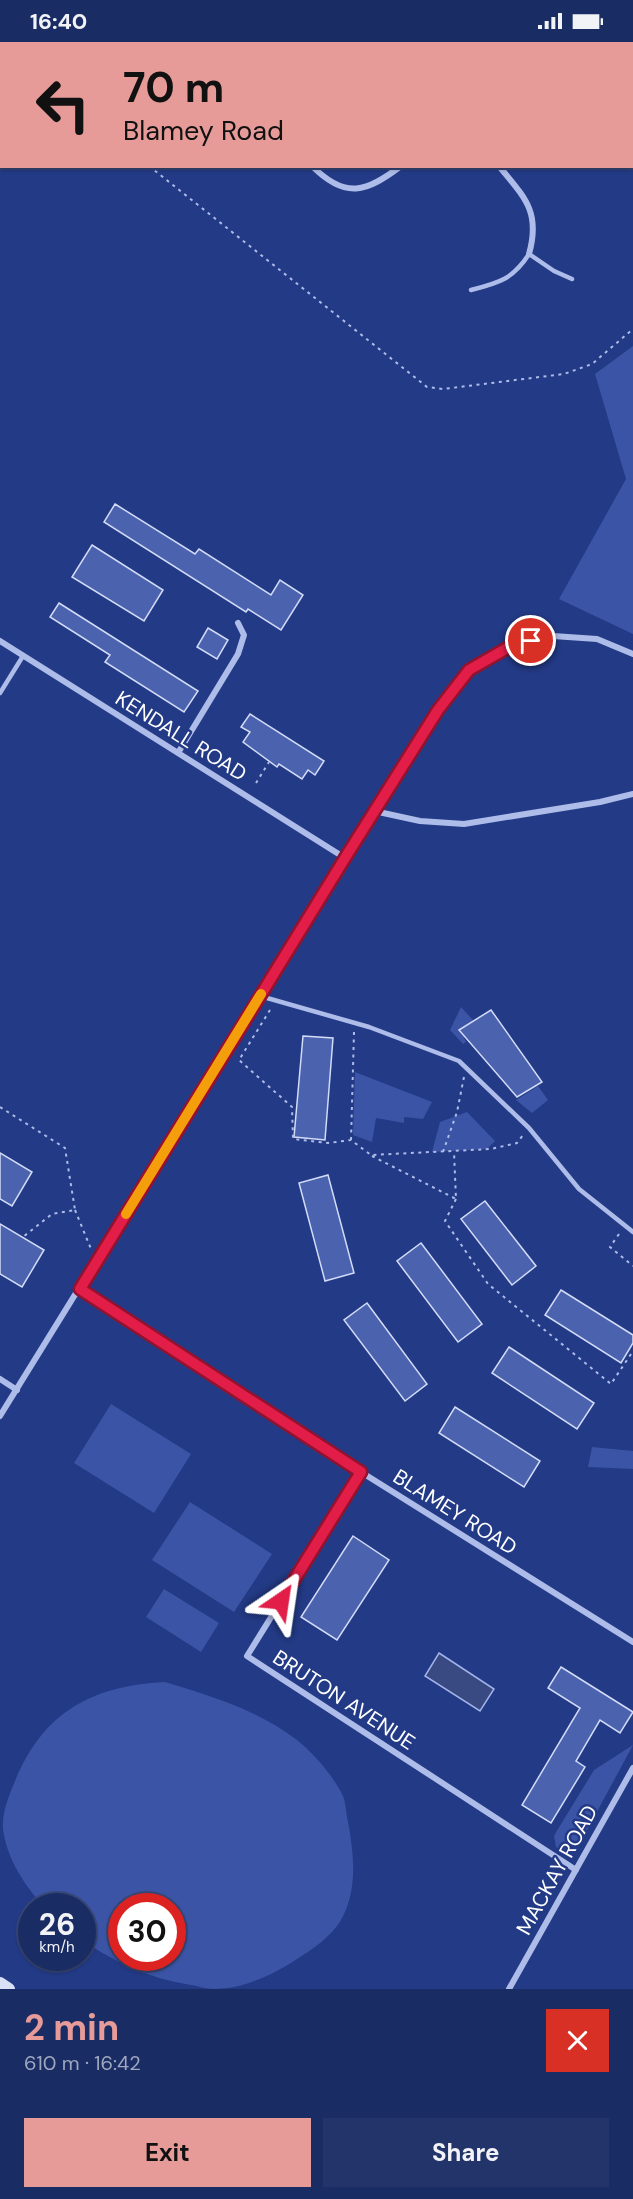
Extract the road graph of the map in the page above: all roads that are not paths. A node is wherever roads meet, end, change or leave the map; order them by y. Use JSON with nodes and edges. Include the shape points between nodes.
{"nodes":[{"id":1,"x":315,"y":168,"type":"edge"},
{"id":2,"x":398,"y":168,"type":"edge"},
{"id":3,"x":500,"y":168,"type":"edge"},
{"id":4,"x":529,"y":254,"type":"junction"},
{"id":5,"x":572,"y":279,"type":"dead end"},
{"id":6,"x":471,"y":290,"type":"dead end"},
{"id":7,"x":238,"y":623,"type":"dead end"},
{"id":8,"x":0,"y":641,"type":"edge"},
{"id":9,"x":633,"y":654,"type":"edge"},
{"id":10,"x":23,"y":656,"type":"junction"},
{"id":11,"x":0,"y":693,"type":"edge"},
{"id":12,"x":178,"y":753,"type":"junction"},
{"id":13,"x":633,"y":794,"type":"edge"},
{"id":14,"x":374,"y":811,"type":"junction"},
{"id":15,"x":345,"y":858,"type":"junction"},
{"id":16,"x":260,"y":996,"type":"junction"},
{"id":17,"x":633,"y":1232,"type":"edge"},
{"id":18,"x":80,"y":1289,"type":"junction"},
{"id":19,"x":0,"y":1379,"type":"edge"},
{"id":20,"x":17,"y":1390,"type":"junction"},
{"id":21,"x":0,"y":1416,"type":"edge"},
{"id":22,"x":361,"y":1472,"type":"junction"},
{"id":23,"x":633,"y":1642,"type":"edge"},
{"id":24,"x":633,"y":1768,"type":"edge"},
{"id":25,"x":576,"y":1870,"type":"junction"},
{"id":26,"x":0,"y":1983,"type":"edge"},
{"id":27,"x":9,"y":1989,"type":"edge"},
{"id":28,"x":509,"y":1989,"type":"edge"}],
"edges":[{"from":1,"to":2,"type":"street","via":[[336,185],[355,190],[372,185]]},
{"from":3,"to":4,"type":"street","via":[[529,207],[534,229]]},
{"from":4,"to":5,"type":"lane"},
{"from":4,"to":6,"type":"lane","via":[[506,279]]},
{"from":7,"to":12,"type":"street","via":[[244,635],[238,654]]},
{"from":8,"to":10,"type":"street","name":"KENDALL ROAD"},
{"from":9,"to":14,"type":"street","via":[[597,639],[553,636],[509,647],[469,670],[438,710]]},
{"from":10,"to":11,"type":"lane"},
{"from":10,"to":12,"type":"street","name":"KENDALL ROAD"},
{"from":12,"to":15,"type":"street","name":"KENDALL ROAD"},
{"from":13,"to":14,"type":"street","via":[[464,824],[420,821]]},
{"from":14,"to":15,"type":"street"},
{"from":15,"to":16,"type":"street"},
{"from":16,"to":17,"type":"lane","via":[[354,1023],[459,1060],[529,1128],[579,1189]]},
{"from":16,"to":18,"type":"street"},
{"from":18,"to":20,"type":"street"},
{"from":18,"to":22,"type":"street","name":"BLAMEY ROAD"},
{"from":19,"to":20,"type":"street"},
{"from":20,"to":21,"type":"street"},
{"from":22,"to":23,"type":"street","name":"BLAMEY ROAD"},
{"from":22,"to":25,"type":"street","name":"BRUTON AVENUE","via":[[247,1656]]},
{"from":24,"to":25,"type":"street","name":"MACKAY ROAD"},
{"from":25,"to":28,"type":"street","name":"MACKAY ROAD"},
{"from":26,"to":27,"type":"street"}]}
